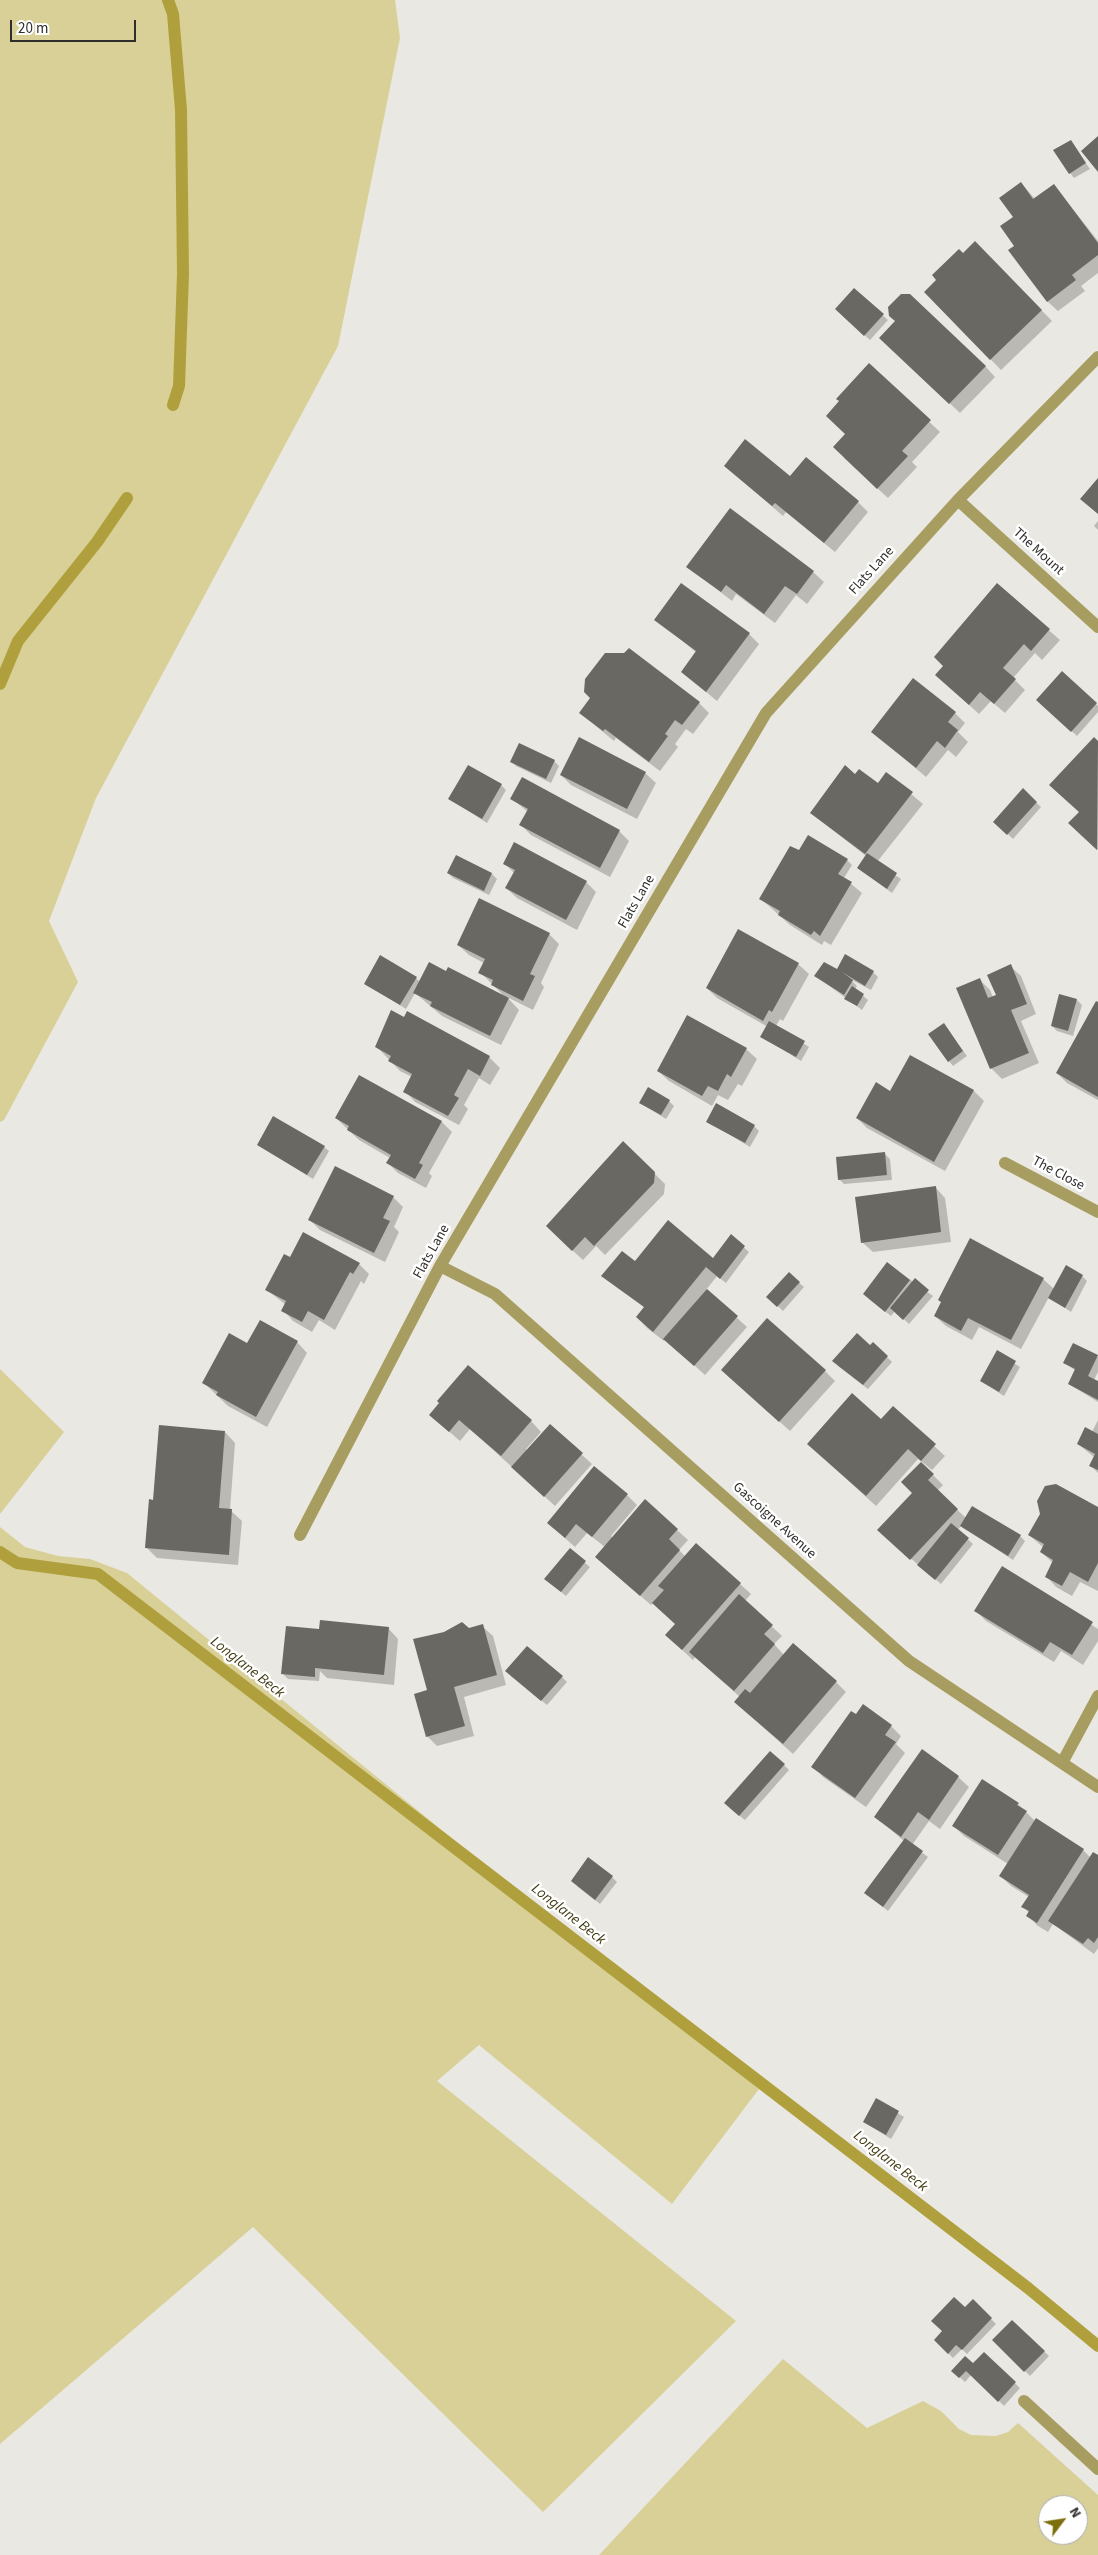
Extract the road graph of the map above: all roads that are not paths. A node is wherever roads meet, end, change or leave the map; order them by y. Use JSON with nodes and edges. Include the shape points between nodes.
{"nodes":[{"id":1,"x":1098,"y":356,"type":"edge"},
{"id":2,"x":958,"y":500,"type":"junction"},
{"id":3,"x":1098,"y":626,"type":"edge"},
{"id":4,"x":1005,"y":1163,"type":"dead end"},
{"id":5,"x":1098,"y":1212,"type":"edge"},
{"id":6,"x":440,"y":1266,"type":"junction"},
{"id":7,"x":300,"y":1535,"type":"dead end"},
{"id":8,"x":1098,"y":1696,"type":"edge"},
{"id":9,"x":1062,"y":1763,"type":"junction"},
{"id":10,"x":1098,"y":1787,"type":"edge"},
{"id":11,"x":1024,"y":2401,"type":"dead end"},
{"id":12,"x":1098,"y":2469,"type":"edge"}],
"edges":[{"from":1,"to":2,"type":"street","name":"Flats Lane"},
{"from":2,"to":3,"type":"street","name":"The Mount"},
{"from":2,"to":6,"type":"street","name":"Flats Lane","via":[[766,713]]},
{"from":4,"to":5,"type":"street","name":"The Close"},
{"from":6,"to":7,"type":"street","name":"Flats Lane"},
{"from":6,"to":9,"type":"street","name":"Gascoigne Avenue","via":[[495,1294],[909,1661]]},
{"from":8,"to":9,"type":"street"},
{"from":9,"to":10,"type":"street","name":"Gascoigne Avenue"},
{"from":11,"to":12,"type":"street"}]}
